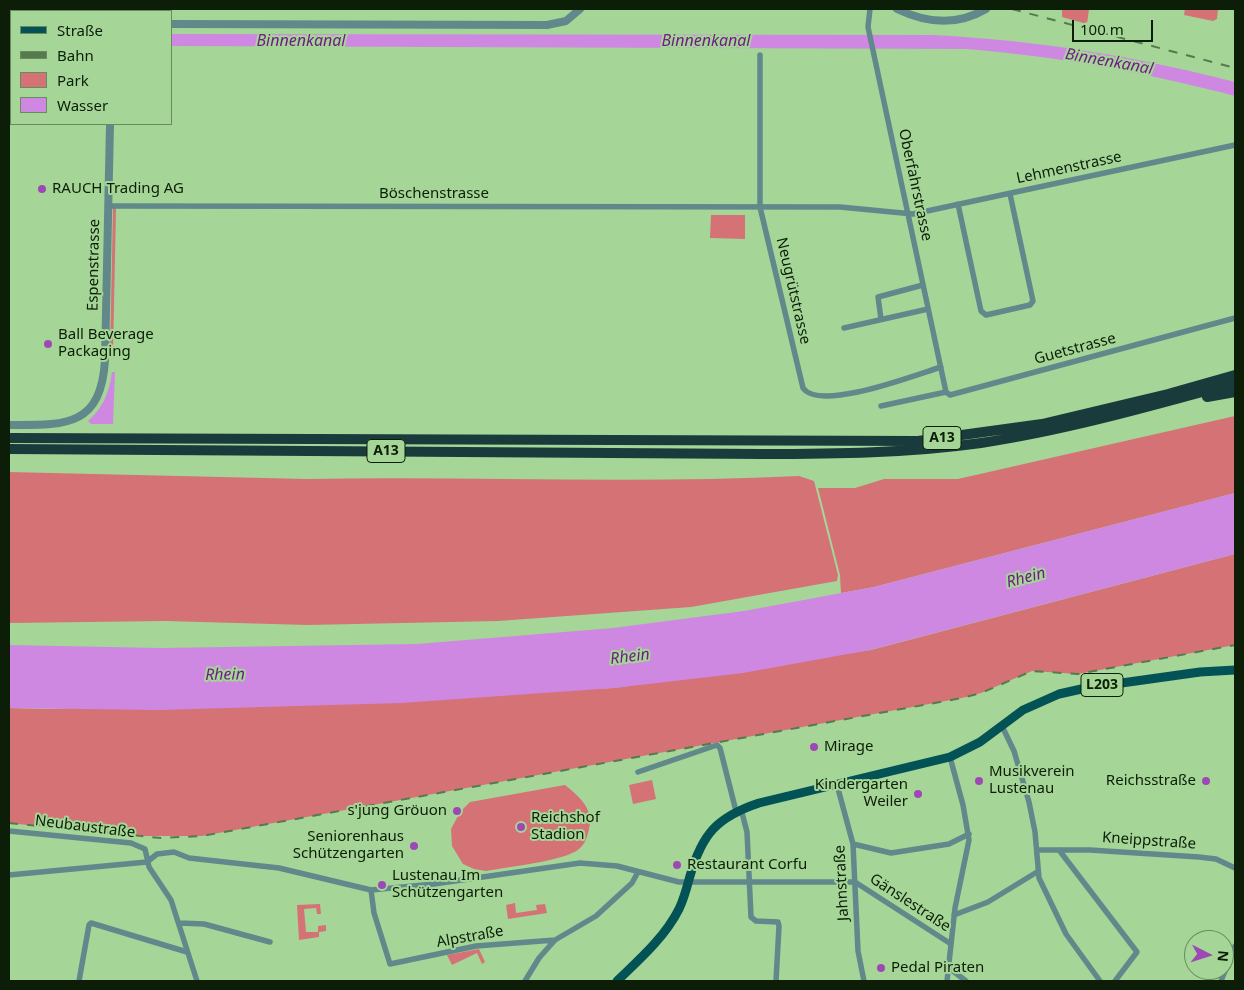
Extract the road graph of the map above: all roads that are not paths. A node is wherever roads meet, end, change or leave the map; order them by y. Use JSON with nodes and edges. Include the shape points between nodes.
{"nodes":[{"id":1,"x":580,"y":9,"type":"edge"},
{"id":2,"x":870,"y":9,"type":"edge"},
{"id":3,"x":897,"y":9,"type":"edge"},
{"id":4,"x":986,"y":9,"type":"edge"},
{"id":5,"x":172,"y":24,"type":"edge"},
{"id":6,"x":760,"y":55,"type":"dead end"},
{"id":7,"x":110,"y":125,"type":"edge"},
{"id":8,"x":1235,"y":145,"type":"edge"},
{"id":9,"x":1010,"y":194,"type":"junction"},
{"id":10,"x":958,"y":204,"type":"junction"},
{"id":11,"x":109,"y":206,"type":"junction"},
{"id":12,"x":760,"y":207,"type":"junction"},
{"id":13,"x":908,"y":212,"type":"junction"},
{"id":14,"x":923,"y":285,"type":"junction"},
{"id":15,"x":928,"y":309,"type":"junction"},
{"id":16,"x":1235,"y":318,"type":"edge"},
{"id":17,"x":881,"y":320,"type":"junction"},
{"id":18,"x":844,"y":328,"type":"dead end"},
{"id":19,"x":941,"y":367,"type":"junction"},
{"id":20,"x":1234,"y":377,"type":"edge"},
{"id":21,"x":946,"y":392,"type":"junction"},
{"id":22,"x":1235,"y":392,"type":"edge"},
{"id":23,"x":881,"y":406,"type":"dead end"},
{"id":24,"x":1141,"y":409,"type":"junction"},
{"id":25,"x":9,"y":425,"type":"edge"},
{"id":26,"x":9,"y":438,"type":"edge"},
{"id":27,"x":9,"y":449,"type":"edge"},
{"id":28,"x":1235,"y":670,"type":"edge"},
{"id":29,"x":1002,"y":726,"type":"junction"},
{"id":30,"x":950,"y":757,"type":"junction"},
{"id":31,"x":638,"y":772,"type":"dead end"},
{"id":32,"x":836,"y":785,"type":"junction"},
{"id":33,"x":738,"y":810,"type":"junction"},
{"id":34,"x":9,"y":831,"type":"edge"},
{"id":35,"x":969,"y":834,"type":"junction"},
{"id":36,"x":853,"y":844,"type":"junction"},
{"id":37,"x":1037,"y":850,"type":"junction"},
{"id":38,"x":1059,"y":850,"type":"junction"},
{"id":39,"x":147,"y":862,"type":"junction"},
{"id":40,"x":1235,"y":868,"type":"edge"},
{"id":41,"x":638,"y":872,"type":"junction"},
{"id":42,"x":1037,"y":872,"type":"junction"},
{"id":43,"x":9,"y":875,"type":"edge"},
{"id":44,"x":688,"y":882,"type":"junction"},
{"id":45,"x":750,"y":882,"type":"junction"},
{"id":46,"x":855,"y":882,"type":"junction"},
{"id":47,"x":370,"y":890,"type":"junction"},
{"id":48,"x":954,"y":915,"type":"junction"},
{"id":49,"x":179,"y":924,"type":"junction"},
{"id":50,"x":555,"y":940,"type":"junction"},
{"id":51,"x":270,"y":942,"type":"dead end"},
{"id":52,"x":952,"y":944,"type":"junction"},
{"id":53,"x":1235,"y":946,"type":"edge"},
{"id":54,"x":186,"y":952,"type":"junction"},
{"id":55,"x":949,"y":968,"type":"junction"},
{"id":56,"x":79,"y":981,"type":"edge"},
{"id":57,"x":196,"y":981,"type":"edge"},
{"id":58,"x":525,"y":981,"type":"edge"},
{"id":59,"x":617,"y":981,"type":"edge"},
{"id":60,"x":776,"y":981,"type":"edge"},
{"id":61,"x":864,"y":981,"type":"edge"},
{"id":62,"x":947,"y":981,"type":"edge"},
{"id":63,"x":966,"y":981,"type":"edge"},
{"id":64,"x":1100,"y":981,"type":"edge"},
{"id":65,"x":1116,"y":981,"type":"edge"},
{"id":66,"x":1221,"y":981,"type":"edge"}],
"edges":[{"from":1,"to":5,"type":"street","via":[[566,21],[547,25]]},
{"from":2,"to":13,"type":"street","name":"Oberfahrstrasse","via":[[868,27]]},
{"from":3,"to":4,"type":"street","via":[[936,21],[963,19]]},
{"from":6,"to":12,"type":"street","name":"Neugrütstrasse"},
{"from":7,"to":11,"type":"street","name":"Espenstrasse"},
{"from":8,"to":9,"type":"street","name":"Lehmenstrasse"},
{"from":9,"to":10,"type":"street","name":"Lehmenstrasse"},
{"from":9,"to":10,"type":"street","via":[[1033,301],[1030,305],[986,315],[981,311]]},
{"from":10,"to":13,"type":"street","name":"Lehmenstrasse","via":[[913,214]]},
{"from":11,"to":12,"type":"street","name":"Böschenstrasse"},
{"from":11,"to":25,"type":"street","name":"Espenstrasse","via":[[102,388],[85,413],[68,422]]},
{"from":12,"to":13,"type":"street","name":"Böschenstrasse","via":[[840,207]]},
{"from":12,"to":19,"type":"street","name":"Neugrütstrasse","via":[[797,364],[807,393],[813,396],[850,394]]},
{"from":13,"to":14,"type":"street","name":"Oberfahrstrasse"},
{"from":14,"to":15,"type":"street","name":"Oberfahrstrasse"},
{"from":14,"to":17,"type":"street","via":[[878,297]]},
{"from":15,"to":17,"type":"street"},
{"from":15,"to":19,"type":"street","name":"Oberfahrstrasse"},
{"from":16,"to":21,"type":"street","name":"Guetstrasse","via":[[1003,382],[950,395]]},
{"from":17,"to":18,"type":"street"},
{"from":19,"to":21,"type":"street"},
{"from":20,"to":24,"type":"highway","number":"A13"},
{"from":20,"to":26,"type":"highway","number":"A13","via":[[1042,424],[918,441]]},
{"from":21,"to":23,"type":"street","name":"Guetstrasse"},
{"from":22,"to":24,"type":"highway","number":"A13","via":[[1150,411]]},
{"from":24,"to":27,"type":"highway","number":"A13","via":[[998,440],[872,453]]},
{"from":28,"to":29,"type":"main road","number":"L203","via":[[1074,690],[1023,710]]},
{"from":29,"to":30,"type":"main road","number":"L203"},
{"from":29,"to":37,"type":"street","via":[[1020,768]]},
{"from":30,"to":32,"type":"main road","number":"L203"},
{"from":30,"to":35,"type":"street","name":"Gänslestraße"},
{"from":31,"to":33,"type":"street","via":[[717,745]]},
{"from":32,"to":33,"type":"main road","number":"L203"},
{"from":32,"to":36,"type":"street","name":"Jahnstraße"},
{"from":33,"to":44,"type":"main road","number":"L203","via":[[716,824],[704,840]]},
{"from":33,"to":45,"type":"street","via":[[748,832]]},
{"from":34,"to":39,"type":"street","name":"Neubaustraße","via":[[131,843],[145,849]]},
{"from":35,"to":36,"type":"street","name":"Gänslestraße","via":[[949,844],[891,853]]},
{"from":35,"to":48,"type":"street","name":"Gänslestraße"},
{"from":36,"to":46,"type":"street","name":"Jahnstraße"},
{"from":37,"to":38,"type":"street","name":"Kneippstraße"},
{"from":37,"to":42,"type":"street"},
{"from":38,"to":40,"type":"street","name":"Kneippstraße","via":[[1199,857],[1216,859]]},
{"from":38,"to":65,"type":"street","via":[[1137,952]]},
{"from":39,"to":43,"type":"street"},
{"from":39,"to":47,"type":"street","via":[[157,854],[174,852],[189,858],[279,868]]},
{"from":39,"to":49,"type":"street","via":[[170,900]]},
{"from":41,"to":44,"type":"street"},
{"from":41,"to":47,"type":"street","via":[[595,863],[570,863],[434,884]]},
{"from":41,"to":50,"type":"street","name":"Alpstraße","via":[[632,883],[596,916]]},
{"from":42,"to":48,"type":"street","via":[[973,910]]},
{"from":42,"to":64,"type":"street","via":[[1066,934]]},
{"from":44,"to":45,"type":"street"},
{"from":44,"to":59,"type":"main road","number":"L203","via":[[680,908],[670,925]]},
{"from":45,"to":46,"type":"street"},
{"from":45,"to":60,"type":"street","via":[[753,920],[778,922],[780,926]]},
{"from":46,"to":52,"type":"street","name":"Gänslestraße"},
{"from":46,"to":61,"type":"street","name":"Jahnstraße","via":[[858,951]]},
{"from":47,"to":50,"type":"street","name":"Alpstraße","via":[[390,964],[483,945]]},
{"from":48,"to":52,"type":"street","name":"Gänslestraße"},
{"from":49,"to":51,"type":"street","via":[[204,924]]},
{"from":49,"to":54,"type":"street"},
{"from":50,"to":58,"type":"street","name":"Alpstraße"},
{"from":52,"to":55,"type":"street","name":"Gänslestraße"},
{"from":53,"to":66,"type":"street"},
{"from":54,"to":56,"type":"street","via":[[91,923]]},
{"from":54,"to":57,"type":"street"},
{"from":55,"to":62,"type":"street","name":"Gänslestraße"},
{"from":55,"to":63,"type":"street"}]}
